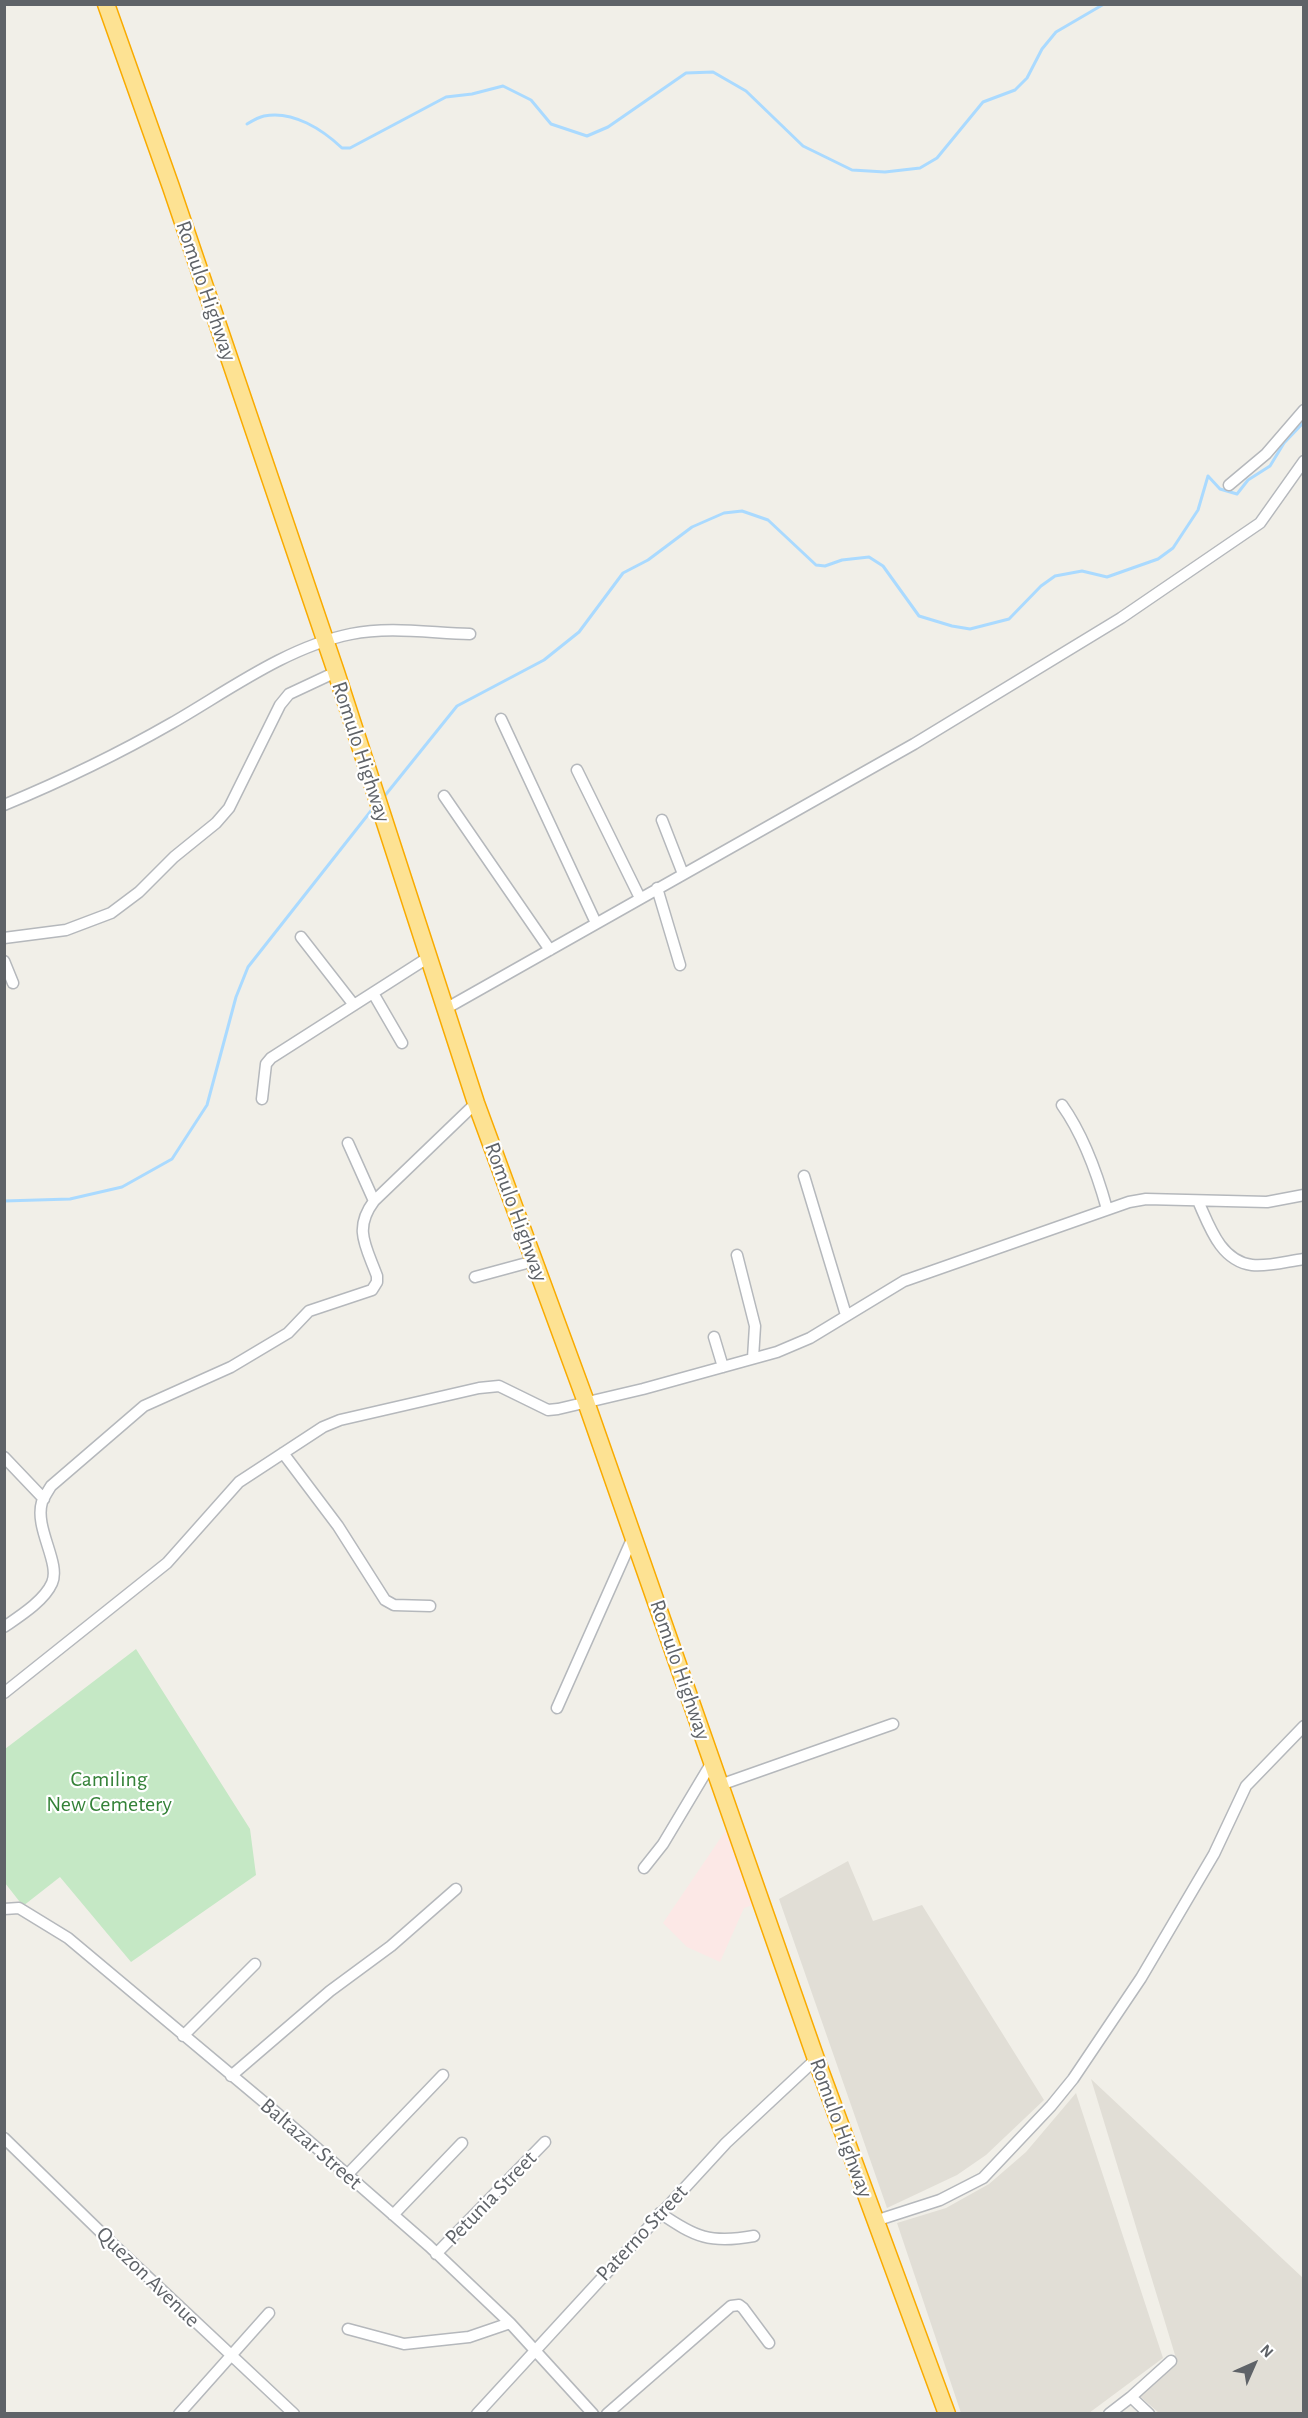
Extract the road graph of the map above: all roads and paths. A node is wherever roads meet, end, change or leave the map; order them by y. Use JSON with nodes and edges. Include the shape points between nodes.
{"nodes":[{"id":1,"x":106,"y":4,"type":"edge"},
{"id":2,"x":1304,"y":410,"type":"edge"},
{"id":3,"x":1304,"y":461,"type":"edge"},
{"id":4,"x":1229,"y":485,"type":"dead end"},
{"id":5,"x":470,"y":634,"type":"dead end"},
{"id":6,"x":325,"y":642,"type":"junction"},
{"id":7,"x":336,"y":672,"type":"junction"},
{"id":8,"x":501,"y":719,"type":"dead end"},
{"id":9,"x":577,"y":770,"type":"dead end"},
{"id":10,"x":444,"y":796,"type":"dead end"},
{"id":11,"x":4,"y":805,"type":"edge"},
{"id":12,"x":662,"y":820,"type":"dead end"},
{"id":13,"x":683,"y":874,"type":"junction"},
{"id":14,"x":657,"y":888,"type":"junction"},
{"id":15,"x":640,"y":898,"type":"junction"},
{"id":16,"x":596,"y":923,"type":"junction"},
{"id":17,"x":300,"y":937,"type":"dead end"},
{"id":18,"x":4,"y":938,"type":"edge"},
{"id":19,"x":550,"y":950,"type":"junction"},
{"id":20,"x":429,"y":957,"type":"junction"},
{"id":21,"x":4,"y":961,"type":"edge"},
{"id":22,"x":681,"y":965,"type":"dead end"},
{"id":23,"x":13,"y":983,"type":"dead end"},
{"id":24,"x":373,"y":993,"type":"junction"},
{"id":25,"x":354,"y":1005,"type":"junction"},
{"id":26,"x":447,"y":1008,"type":"junction"},
{"id":27,"x":402,"y":1043,"type":"dead end"},
{"id":28,"x":262,"y":1099,"type":"dead end"},
{"id":29,"x":476,"y":1103,"type":"junction"},
{"id":30,"x":1062,"y":1105,"type":"dead end"},
{"id":31,"x":348,"y":1143,"type":"dead end"},
{"id":32,"x":804,"y":1176,"type":"dead end"},
{"id":33,"x":1304,"y":1195,"type":"edge"},
{"id":34,"x":1198,"y":1200,"type":"junction"},
{"id":35,"x":374,"y":1201,"type":"junction"},
{"id":36,"x":1107,"y":1209,"type":"junction"},
{"id":37,"x":737,"y":1255,"type":"dead end"},
{"id":38,"x":1304,"y":1259,"type":"edge"},
{"id":39,"x":534,"y":1261,"type":"junction"},
{"id":40,"x":475,"y":1277,"type":"dead end"},
{"id":41,"x":846,"y":1315,"type":"junction"},
{"id":42,"x":714,"y":1337,"type":"dead end"},
{"id":43,"x":753,"y":1358,"type":"junction"},
{"id":44,"x":723,"y":1367,"type":"junction"},
{"id":45,"x":586,"y":1402,"type":"junction"},
{"id":46,"x":283,"y":1453,"type":"junction"},
{"id":47,"x":4,"y":1457,"type":"edge"},
{"id":48,"x":44,"y":1499,"type":"junction"},
{"id":49,"x":633,"y":1537,"type":"junction"},
{"id":50,"x":430,"y":1606,"type":"dead end"},
{"id":51,"x":4,"y":1627,"type":"edge"},
{"id":52,"x":4,"y":1693,"type":"edge"},
{"id":53,"x":557,"y":1708,"type":"dead end"},
{"id":54,"x":893,"y":1724,"type":"dead end"},
{"id":55,"x":1304,"y":1726,"type":"edge"},
{"id":56,"x":712,"y":1762,"type":"junction"},
{"id":57,"x":720,"y":1785,"type":"junction"},
{"id":58,"x":644,"y":1868,"type":"dead end"},
{"id":59,"x":456,"y":1889,"type":"dead end"},
{"id":60,"x":4,"y":1909,"type":"edge"},
{"id":61,"x":255,"y":1964,"type":"dead end"},
{"id":62,"x":183,"y":2036,"type":"junction"},
{"id":63,"x":816,"y":2060,"type":"junction"},
{"id":64,"x":443,"y":2075,"type":"dead end"},
{"id":65,"x":231,"y":2076,"type":"junction"},
{"id":66,"x":4,"y":2138,"type":"edge"},
{"id":67,"x":545,"y":2142,"type":"dead end"},
{"id":68,"x":462,"y":2143,"type":"dead end"},
{"id":69,"x":347,"y":2175,"type":"junction"},
{"id":70,"x":660,"y":2212,"type":"junction"},
{"id":71,"x":393,"y":2215,"type":"junction"},
{"id":72,"x":875,"y":2220,"type":"junction"},
{"id":73,"x":754,"y":2236,"type":"dead end"},
{"id":74,"x":436,"y":2254,"type":"junction"},
{"id":75,"x":269,"y":2313,"type":"dead end"},
{"id":76,"x":510,"y":2323,"type":"junction"},
{"id":77,"x":348,"y":2329,"type":"dead end"},
{"id":78,"x":769,"y":2343,"type":"dead end"},
{"id":79,"x":537,"y":2350,"type":"junction"},
{"id":80,"x":231,"y":2357,"type":"junction"},
{"id":81,"x":1171,"y":2361,"type":"dead end"},
{"id":82,"x":1131,"y":2397,"type":"junction"},
{"id":83,"x":179,"y":2414,"type":"edge"},
{"id":84,"x":294,"y":2414,"type":"edge"},
{"id":85,"x":477,"y":2414,"type":"edge"},
{"id":86,"x":593,"y":2414,"type":"edge"},
{"id":87,"x":607,"y":2414,"type":"edge"},
{"id":88,"x":947,"y":2414,"type":"edge"},
{"id":89,"x":1109,"y":2414,"type":"edge"},
{"id":90,"x":1149,"y":2414,"type":"edge"}],
"edges":[{"from":1,"to":6,"type":"highway","name":"Romulo Highway"},
{"from":2,"to":4,"type":"street","via":[[1266,454]]},
{"from":3,"to":13,"type":"street","via":[[1260,523],[1121,618],[914,744]]},
{"from":5,"to":6,"type":"street","via":[[385,630]]},
{"from":6,"to":7,"type":"highway","name":"Romulo Highway"},
{"from":6,"to":11,"type":"street","via":[[289,655],[104,760]]},
{"from":7,"to":18,"type":"street","via":[[289,694],[229,808],[139,892],[111,912],[66,930]]},
{"from":7,"to":20,"type":"highway","name":"Romulo Highway"},
{"from":8,"to":16,"type":"street"},
{"from":9,"to":15,"type":"street"},
{"from":10,"to":19,"type":"street"},
{"from":12,"to":13,"type":"street"},
{"from":13,"to":14,"type":"street"},
{"from":14,"to":15,"type":"street"},
{"from":14,"to":22,"type":"street"},
{"from":15,"to":16,"type":"street"},
{"from":16,"to":19,"type":"street"},
{"from":17,"to":25,"type":"street"},
{"from":19,"to":26,"type":"street"},
{"from":20,"to":24,"type":"street"},
{"from":20,"to":26,"type":"highway","name":"Romulo Highway"},
{"from":21,"to":23,"type":"street"},
{"from":24,"to":25,"type":"street"},
{"from":24,"to":27,"type":"street"},
{"from":25,"to":28,"type":"street","via":[[266,1064]]},
{"from":26,"to":29,"type":"highway","name":"Romulo Highway"},
{"from":29,"to":35,"type":"street"},
{"from":29,"to":39,"type":"highway","name":"Romulo Highway"},
{"from":30,"to":36,"type":"street","via":[[1074,1123]]},
{"from":31,"to":35,"type":"street"},
{"from":32,"to":41,"type":"street"},
{"from":33,"to":34,"type":"street","via":[[1267,1202]]},
{"from":34,"to":36,"type":"street","via":[[1138,1200]]},
{"from":34,"to":38,"type":"street","via":[[1222,1249],[1234,1257],[1252,1265]]},
{"from":35,"to":48,"type":"street","via":[[362,1223],[377,1276],[372,1290],[309,1311],[288,1333],[231,1367],[144,1406],[64,1473]]},
{"from":36,"to":41,"type":"street","via":[[904,1281]]},
{"from":37,"to":43,"type":"street","via":[[755,1326]]},
{"from":39,"to":40,"type":"street"},
{"from":39,"to":45,"type":"highway","name":"Romulo Highway"},
{"from":41,"to":43,"type":"street","via":[[796,1345]]},
{"from":42,"to":44,"type":"street"},
{"from":43,"to":44,"type":"street"},
{"from":44,"to":45,"type":"street"},
{"from":45,"to":46,"type":"street","via":[[548,1410],[500,1386],[479,1388],[340,1420]]},
{"from":45,"to":49,"type":"highway","name":"Romulo Highway"},
{"from":46,"to":50,"type":"street","via":[[338,1526],[385,1600],[394,1605]]},
{"from":46,"to":52,"type":"street","via":[[238,1482],[167,1563]]},
{"from":47,"to":48,"type":"street"},
{"from":48,"to":51,"type":"street","via":[[42,1529],[55,1576],[33,1605]]},
{"from":49,"to":53,"type":"street"},
{"from":49,"to":56,"type":"highway","name":"Romulo Highway"},
{"from":54,"to":57,"type":"street"},
{"from":55,"to":72,"type":"street","via":[[1246,1786],[1214,1854],[1141,1978],[1051,2106],[983,2178],[940,2200]]},
{"from":56,"to":57,"type":"highway","name":"Romulo Highway"},
{"from":56,"to":58,"type":"street","via":[[663,1844]]},
{"from":57,"to":63,"type":"highway","name":"Romulo Highway"},
{"from":59,"to":65,"type":"street"},
{"from":60,"to":62,"type":"street","name":"Baltazar Street","via":[[19,1908],[68,1938]]},
{"from":61,"to":62,"type":"street"},
{"from":62,"to":65,"type":"street","name":"Baltazar Street"},
{"from":63,"to":70,"type":"street","name":"Paterno Street","via":[[726,2143]]},
{"from":63,"to":72,"type":"highway","name":"Romulo Highway"},
{"from":64,"to":69,"type":"street"},
{"from":65,"to":69,"type":"street","name":"Baltazar Street"},
{"from":66,"to":80,"type":"street","name":"Quezon Avenue"},
{"from":67,"to":74,"type":"street","name":"Petunia Street"},
{"from":68,"to":71,"type":"street"},
{"from":69,"to":71,"type":"street","name":"Baltazar Street"},
{"from":70,"to":73,"type":"street","via":[[693,2235],[736,2240]]},
{"from":70,"to":79,"type":"street","name":"Paterno Street"},
{"from":71,"to":74,"type":"street","name":"Baltazar Street"},
{"from":72,"to":88,"type":"highway","name":"Romulo Highway"},
{"from":74,"to":76,"type":"street","name":"Baltazar Street"},
{"from":75,"to":80,"type":"street"},
{"from":76,"to":77,"type":"street","via":[[469,2337],[404,2344]]},
{"from":76,"to":79,"type":"street","name":"Baltazar Street"},
{"from":78,"to":87,"type":"street","via":[[743,2308],[731,2306]]},
{"from":79,"to":85,"type":"street","name":"Paterno Street"},
{"from":79,"to":86,"type":"street","name":"Baltazar Street"},
{"from":80,"to":83,"type":"street"},
{"from":80,"to":84,"type":"street","name":"Quezon Avenue"},
{"from":81,"to":82,"type":"street"},
{"from":82,"to":89,"type":"street"},
{"from":82,"to":90,"type":"street"}]}
